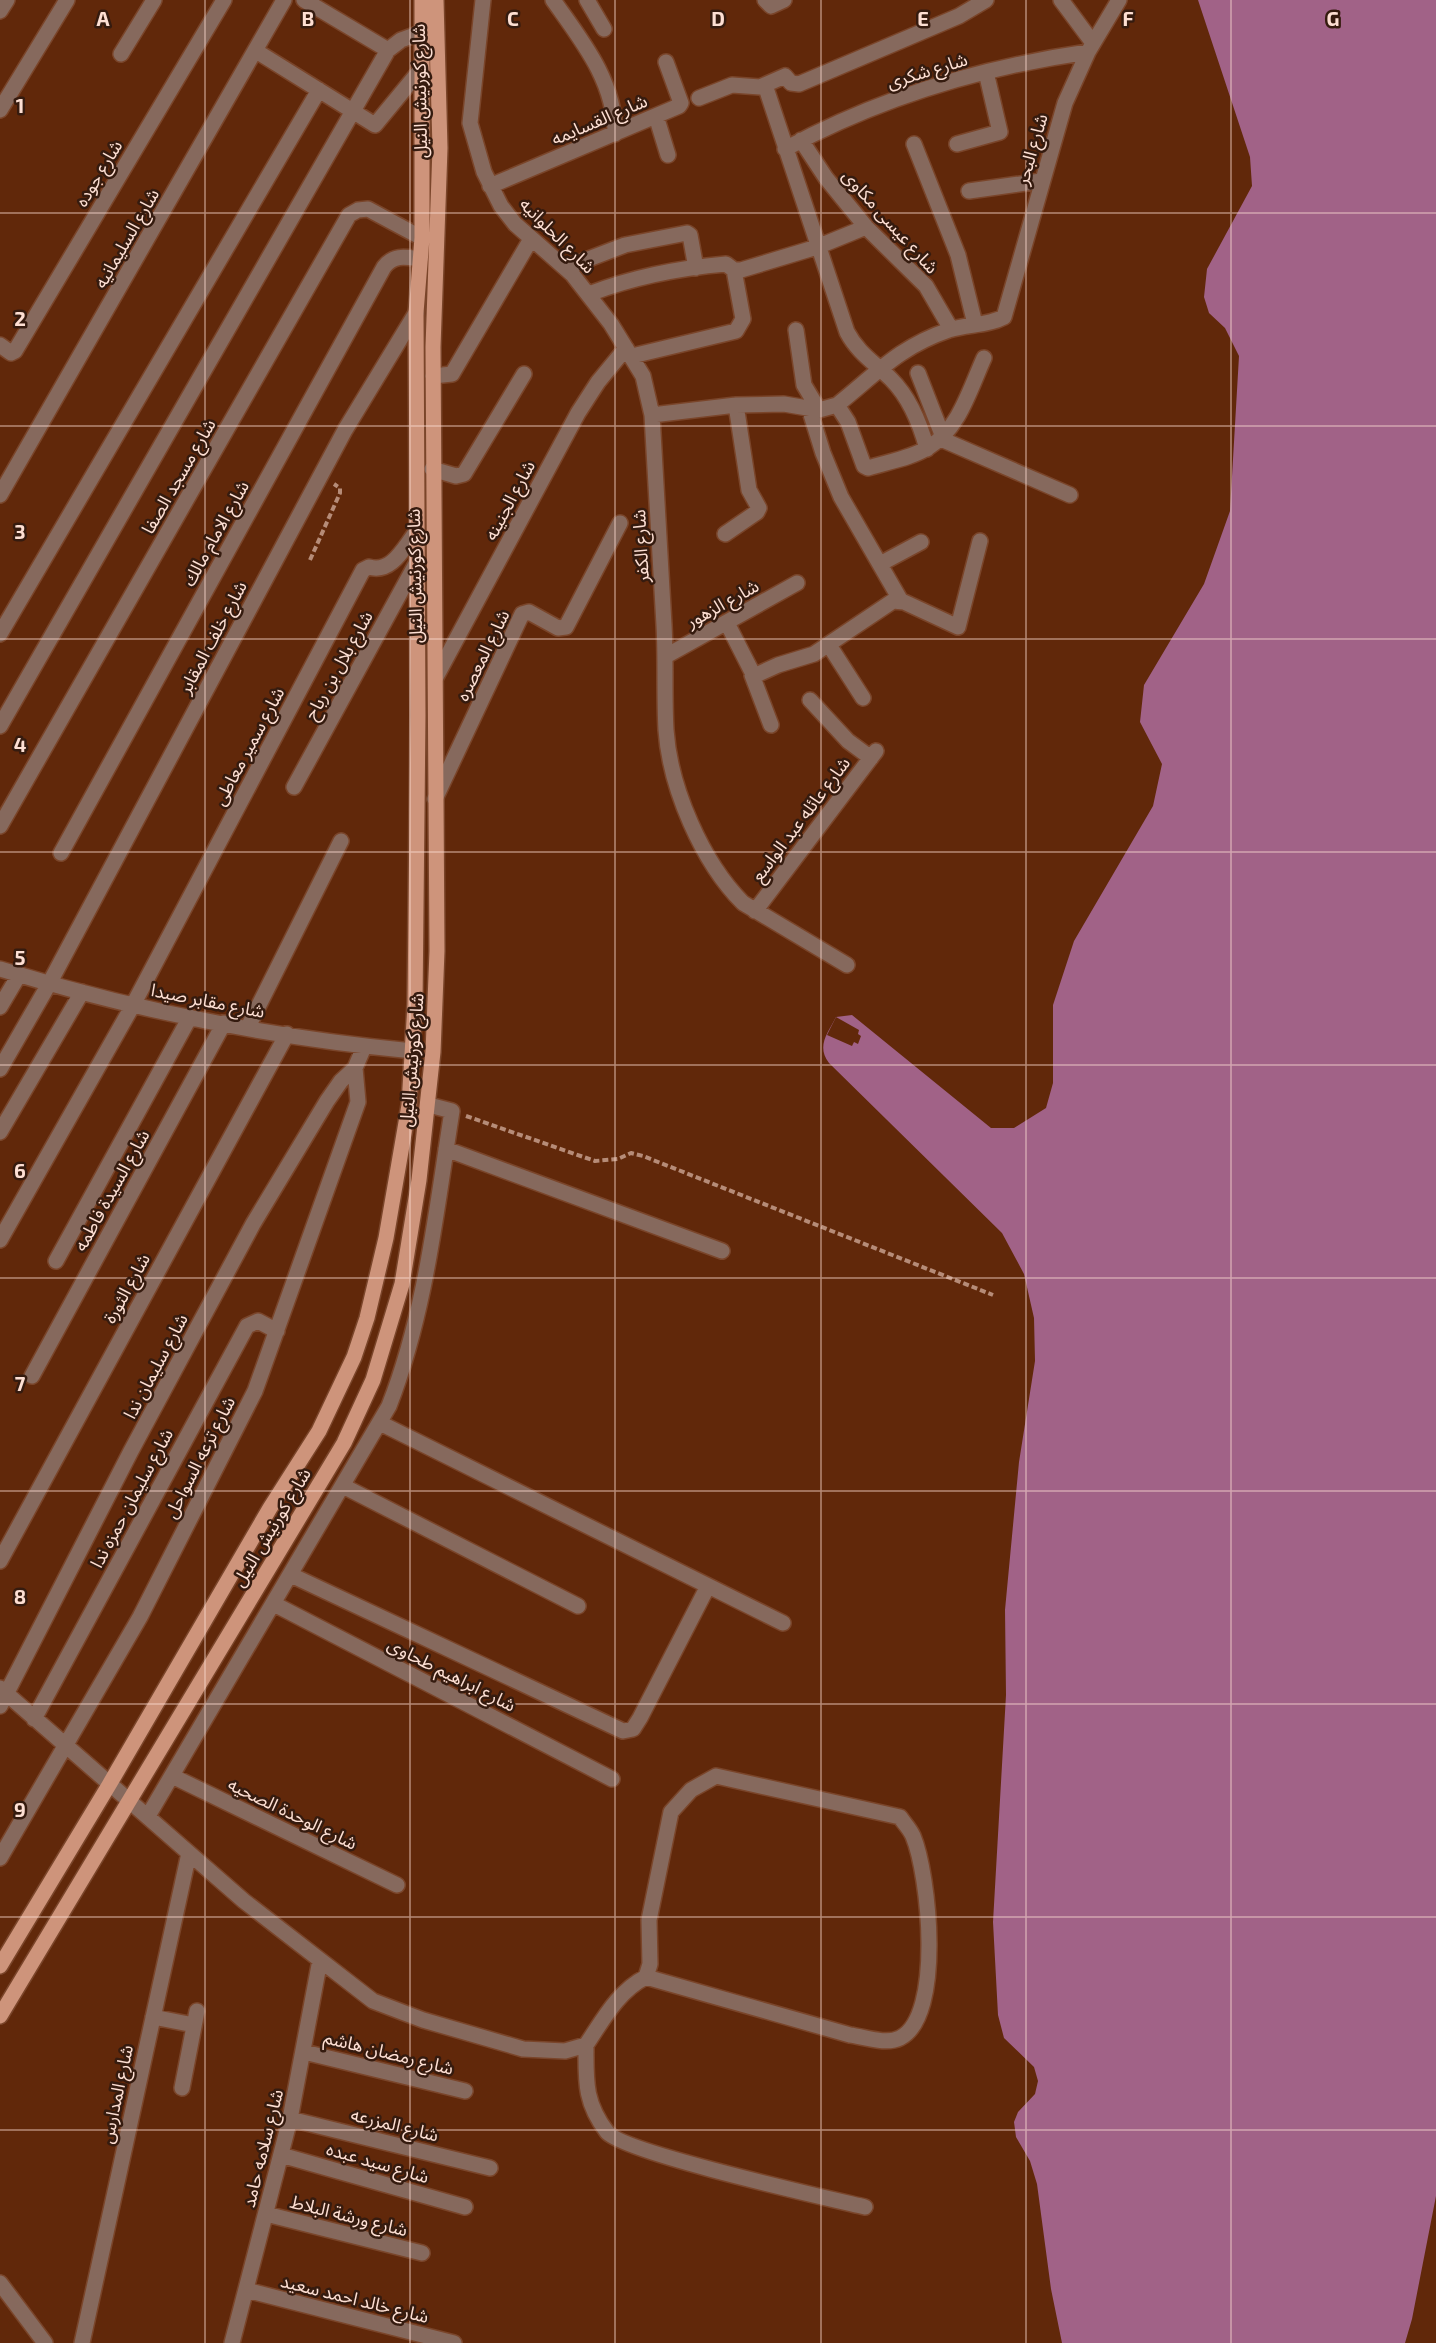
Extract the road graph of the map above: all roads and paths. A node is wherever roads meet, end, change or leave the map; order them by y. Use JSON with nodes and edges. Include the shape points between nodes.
{"nodes":[{"id":1,"x":7,"y":0,"type":"edge"},
{"id":2,"x":67,"y":0,"type":"edge"},
{"id":3,"x":154,"y":0,"type":"edge"},
{"id":4,"x":225,"y":0,"type":"edge"},
{"id":5,"x":284,"y":0,"type":"edge"},
{"id":6,"x":304,"y":0,"type":"edge"},
{"id":7,"x":422,"y":0,"type":"edge"},
{"id":8,"x":436,"y":0,"type":"edge"},
{"id":9,"x":483,"y":0,"type":"edge"},
{"id":10,"x":553,"y":0,"type":"edge"},
{"id":11,"x":586,"y":0,"type":"edge"},
{"id":12,"x":765,"y":0,"type":"edge"},
{"id":13,"x":784,"y":0,"type":"edge"},
{"id":14,"x":986,"y":0,"type":"edge"},
{"id":15,"x":1061,"y":0,"type":"edge"},
{"id":16,"x":1119,"y":0,"type":"edge"},
{"id":17,"x":0,"y":11,"type":"edge"},
{"id":18,"x":604,"y":29,"type":"dead end"},
{"id":19,"x":423,"y":32,"type":"junction"},
{"id":20,"x":1091,"y":48,"type":"junction"},
{"id":21,"x":388,"y":50,"type":"junction"},
{"id":22,"x":256,"y":51,"type":"junction"},
{"id":23,"x":121,"y":54,"type":"dead end"},
{"id":24,"x":666,"y":62,"type":"dead end"},
{"id":25,"x":422,"y":68,"type":"junction"},
{"id":26,"x":986,"y":72,"type":"junction"},
{"id":27,"x":765,"y":85,"type":"junction"},
{"id":28,"x":319,"y":90,"type":"junction"},
{"id":29,"x":699,"y":98,"type":"dead end"},
{"id":30,"x":0,"y":110,"type":"edge"},
{"id":31,"x":353,"y":111,"type":"junction"},
{"id":32,"x":656,"y":116,"type":"junction"},
{"id":33,"x":615,"y":134,"type":"junction"},
{"id":34,"x":801,"y":140,"type":"junction"},
{"id":35,"x":914,"y":144,"type":"dead end"},
{"id":36,"x":957,"y":144,"type":"dead end"},
{"id":37,"x":785,"y":149,"type":"junction"},
{"id":38,"x":668,"y":155,"type":"dead end"},
{"id":39,"x":1041,"y":182,"type":"junction"},
{"id":40,"x":490,"y":186,"type":"junction"},
{"id":41,"x":969,"y":191,"type":"dead end"},
{"id":42,"x":866,"y":227,"type":"junction"},
{"id":43,"x":422,"y":238,"type":"junction"},
{"id":44,"x":531,"y":240,"type":"junction"},
{"id":45,"x":817,"y":247,"type":"junction"},
{"id":46,"x":420,"y":259,"type":"junction"},
{"id":47,"x":565,"y":268,"type":"junction"},
{"id":48,"x":696,"y":268,"type":"junction"},
{"id":49,"x":734,"y":270,"type":"junction"},
{"id":50,"x":589,"y":294,"type":"junction"},
{"id":51,"x":416,"y":313,"type":"junction"},
{"id":52,"x":975,"y":324,"type":"junction"},
{"id":53,"x":951,"y":329,"type":"junction"},
{"id":54,"x":796,"y":330,"type":"dead end"},
{"id":55,"x":0,"y":345,"type":"edge"},
{"id":56,"x":629,"y":352,"type":"junction"},
{"id":57,"x":984,"y":358,"type":"dead end"},
{"id":58,"x":879,"y":369,"type":"junction"},
{"id":59,"x":918,"y":373,"type":"dead end"},
{"id":60,"x":524,"y":374,"type":"dead end"},
{"id":61,"x":433,"y":376,"type":"junction"},
{"id":62,"x":736,"y":405,"type":"junction"},
{"id":63,"x":837,"y":405,"type":"junction"},
{"id":64,"x":814,"y":409,"type":"junction"},
{"id":65,"x":652,"y":415,"type":"junction"},
{"id":66,"x":942,"y":438,"type":"junction"},
{"id":67,"x":927,"y":449,"type":"junction"},
{"id":68,"x":432,"y":469,"type":"junction"},
{"id":69,"x":319,"y":477,"type":"junction"},
{"id":70,"x":0,"y":495,"type":"edge"},
{"id":71,"x":1070,"y":495,"type":"dead end"},
{"id":72,"x":620,"y":523,"type":"dead end"},
{"id":73,"x":417,"y":531,"type":"junction"},
{"id":74,"x":725,"y":534,"type":"dead end"},
{"id":75,"x":980,"y":541,"type":"dead end"},
{"id":76,"x":921,"y":542,"type":"dead end"},
{"id":77,"x":310,"y":560,"type":"dead end"},
{"id":78,"x":417,"y":562,"type":"junction"},
{"id":79,"x":880,"y":564,"type":"junction"},
{"id":80,"x":797,"y":583,"type":"dead end"},
{"id":81,"x":901,"y":601,"type":"junction"},
{"id":82,"x":727,"y":622,"type":"junction"},
{"id":83,"x":0,"y":634,"type":"edge"},
{"id":84,"x":829,"y":645,"type":"junction"},
{"id":85,"x":666,"y":656,"type":"junction"},
{"id":86,"x":752,"y":675,"type":"junction"},
{"id":87,"x":436,"y":677,"type":"junction"},
{"id":88,"x":863,"y":698,"type":"dead end"},
{"id":89,"x":810,"y":700,"type":"dead end"},
{"id":90,"x":771,"y":725,"type":"dead end"},
{"id":91,"x":0,"y":726,"type":"edge"},
{"id":92,"x":294,"y":787,"type":"dead end"},
{"id":93,"x":435,"y":799,"type":"junction"},
{"id":94,"x":0,"y":826,"type":"edge"},
{"id":95,"x":341,"y":841,"type":"dead end"},
{"id":96,"x":61,"y":853,"type":"dead end"},
{"id":97,"x":755,"y":911,"type":"junction"},
{"id":98,"x":846,"y":965,"type":"dead end"},
{"id":99,"x":0,"y":969,"type":"edge"},
{"id":100,"x":19,"y":975,"type":"junction"},
{"id":101,"x":49,"y":984,"type":"junction"},
{"id":102,"x":82,"y":992,"type":"junction"},
{"id":103,"x":133,"y":1005,"type":"junction"},
{"id":104,"x":0,"y":1008,"type":"edge"},
{"id":105,"x":190,"y":1017,"type":"junction"},
{"id":106,"x":224,"y":1023,"type":"junction"},
{"id":107,"x":248,"y":1027,"type":"junction"},
{"id":108,"x":287,"y":1034,"type":"junction"},
{"id":109,"x":364,"y":1047,"type":"junction"},
{"id":110,"x":413,"y":1051,"type":"junction"},
{"id":111,"x":355,"y":1068,"type":"junction"},
{"id":112,"x":0,"y":1070,"type":"edge"},
{"id":113,"x":429,"y":1105,"type":"junction"},
{"id":114,"x":452,"y":1111,"type":"junction"},
{"id":115,"x":0,"y":1132,"type":"edge"},
{"id":116,"x":446,"y":1149,"type":"junction"},
{"id":117,"x":0,"y":1240,"type":"edge"},
{"id":118,"x":722,"y":1251,"type":"dead end"},
{"id":119,"x":56,"y":1261,"type":"dead end"},
{"id":120,"x":377,"y":1279,"type":"junction"},
{"id":121,"x":402,"y":1284,"type":"junction"},
{"id":122,"x":993,"y":1295,"type":"dead end"},
{"id":123,"x":277,"y":1331,"type":"junction"},
{"id":124,"x":32,"y":1376,"type":"dead end"},
{"id":125,"x":380,"y":1423,"type":"junction"},
{"id":126,"x":344,"y":1486,"type":"junction"},
{"id":127,"x":0,"y":1561,"type":"edge"},
{"id":128,"x":291,"y":1575,"type":"junction"},
{"id":129,"x":708,"y":1586,"type":"junction"},
{"id":130,"x":274,"y":1604,"type":"junction"},
{"id":131,"x":578,"y":1605,"type":"dead end"},
{"id":132,"x":783,"y":1623,"type":"dead end"},
{"id":133,"x":2,"y":1695,"type":"edge"},
{"id":134,"x":34,"y":1719,"type":"junction"},
{"id":135,"x":66,"y":1746,"type":"junction"},
{"id":136,"x":172,"y":1776,"type":"junction"},
{"id":137,"x":612,"y":1779,"type":"dead end"},
{"id":138,"x":109,"y":1785,"type":"junction"},
{"id":139,"x":129,"y":1803,"type":"junction"},
{"id":140,"x":148,"y":1816,"type":"junction"},
{"id":141,"x":189,"y":1853,"type":"junction"},
{"id":142,"x":0,"y":1858,"type":"edge"},
{"id":143,"x":397,"y":1885,"type":"dead end"},
{"id":144,"x":320,"y":1960,"type":"junction"},
{"id":145,"x":1,"y":1962,"type":"edge"},
{"id":146,"x":646,"y":1977,"type":"junction"},
{"id":147,"x":0,"y":2016,"type":"edge"},
{"id":148,"x":153,"y":2017,"type":"junction"},
{"id":149,"x":586,"y":2045,"type":"junction"},
{"id":150,"x":304,"y":2052,"type":"junction"},
{"id":151,"x":182,"y":2088,"type":"dead end"},
{"id":152,"x":465,"y":2091,"type":"dead end"},
{"id":153,"x":290,"y":2119,"type":"junction"},
{"id":154,"x":281,"y":2155,"type":"junction"},
{"id":155,"x":490,"y":2168,"type":"dead end"},
{"id":156,"x":465,"y":2207,"type":"dead end"},
{"id":157,"x":865,"y":2207,"type":"dead end"},
{"id":158,"x":266,"y":2214,"type":"junction"},
{"id":159,"x":422,"y":2253,"type":"dead end"},
{"id":160,"x":0,"y":2283,"type":"edge"},
{"id":161,"x":246,"y":2290,"type":"junction"},
{"id":162,"x":45,"y":2343,"type":"edge"},
{"id":163,"x":82,"y":2343,"type":"edge"},
{"id":164,"x":232,"y":2343,"type":"edge"},
{"id":165,"x":454,"y":2343,"type":"edge"}],
"edges":[{"from":1,"to":17,"type":"street"},
{"from":2,"to":30,"type":"street"},
{"from":3,"to":23,"type":"street"},
{"from":4,"to":55,"type":"street","name":"شارع جوده","via":[[15,351]]},
{"from":5,"to":22,"type":"street","name":"شارع السليمانيه"},
{"from":6,"to":21,"type":"street"},
{"from":7,"to":19,"type":"main road","name":"شارع كورنيش النيل"},
{"from":8,"to":61,"type":"main road","name":"شارع كورنيش النيل","via":[[440,181]]},
{"from":9,"to":40,"type":"street","name":"شارع الحلوانيه","via":[[470,123]]},
{"from":10,"to":33,"type":"street","via":[[606,84]]},
{"from":11,"to":18,"type":"street"},
{"from":12,"to":13,"type":"street","via":[[771,6]]},
{"from":14,"to":27,"type":"street","via":[[959,16],[799,84],[784,76]]},
{"from":15,"to":20,"type":"street"},
{"from":16,"to":20,"type":"street","name":"شارع البحر"},
{"from":19,"to":21,"type":"street"},
{"from":19,"to":25,"type":"main road","name":"شارع كورنيش النيل"},
{"from":20,"to":26,"type":"street","name":"شارع شكرى"},
{"from":20,"to":39,"type":"street","name":"شارع البحر","via":[[1065,103]]},
{"from":21,"to":31,"type":"street"},
{"from":22,"to":28,"type":"street"},
{"from":22,"to":70,"type":"street","name":"شارع السليمانيه"},
{"from":24,"to":32,"type":"street","name":"شارع القسايمه","via":[[681,104]]},
{"from":25,"to":31,"type":"street","via":[[378,123]]},
{"from":25,"to":43,"type":"main road","name":"شارع كورنيش النيل"},
{"from":26,"to":34,"type":"street","name":"شارع شكرى","via":[[877,105]]},
{"from":26,"to":36,"type":"street","via":[[1000,132]]},
{"from":27,"to":29,"type":"street","via":[[755,89],[732,85]]},
{"from":27,"to":37,"type":"street"},
{"from":28,"to":31,"type":"street"},
{"from":28,"to":83,"type":"street"},
{"from":31,"to":91,"type":"street"},
{"from":32,"to":33,"type":"street","name":"شارع القسايمه"},
{"from":32,"to":38,"type":"street"},
{"from":33,"to":40,"type":"street","name":"شارع القسايمه"},
{"from":34,"to":37,"type":"street","name":"شارع شكرى"},
{"from":34,"to":42,"type":"street","name":"شارع عيسى مكاوى"},
{"from":35,"to":52,"type":"street","via":[[958,255]]},
{"from":37,"to":45,"type":"street"},
{"from":39,"to":41,"type":"street"},
{"from":39,"to":52,"type":"street","name":"شارع البحر","via":[[1004,317]]},
{"from":40,"to":44,"type":"street","name":"شارع الحلوانيه","via":[[501,206]]},
{"from":42,"to":45,"type":"street"},
{"from":42,"to":53,"type":"street","name":"شارع عيسى مكاوى","via":[[926,286]]},
{"from":43,"to":46,"type":"main road","name":"شارع كورنيش النيل"},
{"from":43,"to":94,"type":"street","name":"شارع مسجد الصفا","via":[[368,209],[349,215]]},
{"from":44,"to":47,"type":"street","name":"شارع الحلوانيه"},
{"from":44,"to":61,"type":"street","via":[[452,374]]},
{"from":45,"to":49,"type":"street"},
{"from":45,"to":58,"type":"street","via":[[854,346]]},
{"from":46,"to":51,"type":"main road","name":"شارع كورنيش النيل"},
{"from":46,"to":96,"type":"street","name":"شارع الامام مالك","via":[[400,256],[384,267]]},
{"from":47,"to":48,"type":"street","via":[[625,245],[687,233]]},
{"from":47,"to":50,"type":"street","name":"شارع الحلوانيه"},
{"from":48,"to":49,"type":"street","via":[[726,264]]},
{"from":48,"to":50,"type":"street","via":[[635,278]]},
{"from":49,"to":56,"type":"street","via":[[743,319],[736,332]]},
{"from":50,"to":56,"type":"street","name":"شارع الحلوانيه"},
{"from":51,"to":69,"type":"street","name":"شارع خلف المقابر"},
{"from":51,"to":73,"type":"main road","name":"شارع كورنيش النيل"},
{"from":52,"to":53,"type":"street"},
{"from":53,"to":58,"type":"street","via":[[898,353]]},
{"from":54,"to":64,"type":"street","via":[[804,385]]},
{"from":56,"to":65,"type":"street","name":"شارع الحلوانيه","via":[[643,376]]},
{"from":56,"to":87,"type":"street","name":"شارع الجنينه","via":[[598,382],[578,413]]},
{"from":57,"to":66,"type":"street"},
{"from":58,"to":63,"type":"street"},
{"from":58,"to":67,"type":"street","via":[[897,386],[914,412]]},
{"from":59,"to":66,"type":"street"},
{"from":60,"to":68,"type":"street","via":[[464,474],[456,476]]},
{"from":61,"to":68,"type":"main road","name":"شارع كورنيش النيل"},
{"from":62,"to":64,"type":"street","via":[[784,404]]},
{"from":62,"to":65,"type":"street"},
{"from":62,"to":74,"type":"street","via":[[749,490],[759,508]]},
{"from":63,"to":64,"type":"street"},
{"from":63,"to":67,"type":"street","via":[[866,468]]},
{"from":64,"to":79,"type":"street","via":[[823,453],[841,497]]},
{"from":65,"to":85,"type":"street","name":"شارع الكفر"},
{"from":66,"to":67,"type":"street"},
{"from":66,"to":71,"type":"street"},
{"from":68,"to":87,"type":"main road","name":"شارع كورنيش النيل"},
{"from":69,"to":77,"type":"path","via":[[339,486],[341,491]]},
{"from":69,"to":101,"type":"street","name":"شارع خلف المقابر"},
{"from":72,"to":93,"type":"street","name":"شارع المعصره","via":[[566,627],[558,628],[529,612],[522,614]]},
{"from":73,"to":78,"type":"main road","name":"شارع كورنيش النيل"},
{"from":73,"to":103,"type":"street","name":"شارع سمير معاطى","via":[[389,566],[363,570]]},
{"from":75,"to":81,"type":"street","via":[[958,627]]},
{"from":76,"to":79,"type":"street"},
{"from":78,"to":92,"type":"street","name":"شارع بلال بن رباح"},
{"from":78,"to":110,"type":"main road","name":"شارع كورنيش النيل"},
{"from":79,"to":81,"type":"street"},
{"from":80,"to":82,"type":"street","name":"شارع الزهور"},
{"from":81,"to":84,"type":"street","via":[[890,603]]},
{"from":82,"to":85,"type":"street","name":"شارع الزهور"},
{"from":82,"to":86,"type":"street"},
{"from":84,"to":86,"type":"street"},
{"from":84,"to":88,"type":"street"},
{"from":85,"to":97,"type":"street","name":"شارع الكفر","via":[[666,733],[682,799],[703,848],[729,888]]},
{"from":86,"to":90,"type":"street"},
{"from":87,"to":93,"type":"main road","name":"شارع كورنيش النيل"},
{"from":89,"to":97,"type":"street","name":"شارع عائله عبد الواسع","via":[[848,741],[874,754]]},
{"from":93,"to":113,"type":"main road","name":"شارع كورنيش النيل","via":[[437,976]]},
{"from":95,"to":107,"type":"street"},
{"from":97,"to":98,"type":"street","name":"شارع الكفر"},
{"from":99,"to":100,"type":"street","name":"شارع مقابر صيدا"},
{"from":100,"to":101,"type":"street","name":"شارع مقابر صيدا"},
{"from":100,"to":104,"type":"street"},
{"from":101,"to":102,"type":"street","name":"شارع مقابر صيدا"},
{"from":101,"to":112,"type":"street","name":"شارع خلف المقابر"},
{"from":102,"to":103,"type":"street","name":"شارع مقابر صيدا"},
{"from":102,"to":115,"type":"street"},
{"from":103,"to":105,"type":"street","name":"شارع مقابر صيدا"},
{"from":103,"to":117,"type":"street"},
{"from":105,"to":106,"type":"street","name":"شارع مقابر صيدا"},
{"from":105,"to":119,"type":"street"},
{"from":106,"to":107,"type":"street","name":"شارع مقابر صيدا"},
{"from":106,"to":124,"type":"street","name":"شارع السيدة فاطمه"},
{"from":107,"to":108,"type":"street","name":"شارع مقابر صيدا"},
{"from":108,"to":109,"type":"street","name":"شارع مقابر صيدا"},
{"from":108,"to":127,"type":"street","name":"شارع الثورة"},
{"from":109,"to":110,"type":"street","name":"شارع مقابر صيدا"},
{"from":109,"to":111,"type":"street","name":"شارع ترعه السواحل"},
{"from":110,"to":120,"type":"main road","name":"شارع كورنيش النيل","via":[[409,1106]]},
{"from":111,"to":123,"type":"street","name":"شارع ترعه السواحل","via":[[358,1102]]},
{"from":111,"to":133,"type":"street","name":"شارع سليمان ندا","via":[[327,1101],[254,1224]]},
{"from":113,"to":114,"type":"street"},
{"from":113,"to":121,"type":"main road","name":"شارع كورنيش النيل"},
{"from":114,"to":116,"type":"street"},
{"from":114,"to":122,"type":"path","via":[[595,1161],[618,1159],[631,1153],[643,1156]]},
{"from":116,"to":118,"type":"street"},
{"from":116,"to":125,"type":"street","via":[[414,1335]]},
{"from":120,"to":121,"type":"main road"},
{"from":120,"to":138,"type":"main road","name":"شارع كورنيش النيل","via":[[354,1357],[319,1431]]},
{"from":121,"to":139,"type":"main road","name":"شارع كورنيش النيل","via":[[373,1380],[344,1443]]},
{"from":123,"to":134,"type":"street","name":"شارع سليمان حمزه ندا","via":[[258,1321],[247,1326]]},
{"from":123,"to":135,"type":"street","name":"شارع ترعه السواحل","via":[[255,1391],[150,1597]]},
{"from":125,"to":126,"type":"street"},
{"from":125,"to":129,"type":"street"},
{"from":126,"to":128,"type":"street"},
{"from":126,"to":131,"type":"street"},
{"from":128,"to":129,"type":"street","via":[[623,1731],[633,1729],[640,1718]]},
{"from":128,"to":130,"type":"street"},
{"from":129,"to":132,"type":"street"},
{"from":130,"to":136,"type":"street"},
{"from":130,"to":137,"type":"street","name":"شارع ابراهيم طحاوى"},
{"from":133,"to":134,"type":"street"},
{"from":134,"to":135,"type":"street"},
{"from":135,"to":138,"type":"street"},
{"from":135,"to":142,"type":"street","name":"شارع ترعه السواحل"},
{"from":136,"to":140,"type":"street"},
{"from":136,"to":143,"type":"street","name":"شارع الوحدة الصحيه"},
{"from":138,"to":139,"type":"street"},
{"from":138,"to":145,"type":"main road","name":"شارع كورنيش النيل"},
{"from":139,"to":140,"type":"street"},
{"from":139,"to":147,"type":"main road","name":"شارع كورنيش النيل"},
{"from":140,"to":141,"type":"street"},
{"from":141,"to":144,"type":"street"},
{"from":141,"to":148,"type":"street","name":"شارع المدارس"},
{"from":144,"to":149,"type":"street","via":[[352,1987],[388,2009],[523,2049],[565,2051]]},
{"from":144,"to":150,"type":"street","name":"شارع سلامه حامد"},
{"from":146,"to":146,"type":"street","via":[[650,1964],[649,1920],[671,1812],[690,1790],[716,1776],[900,1817],[913,1835],[924,1878],[928,1985],[917,2021],[900,2038],[881,2041],[850,2035]]},
{"from":146,"to":149,"type":"street","via":[[617,1999]]},
{"from":148,"to":151,"type":"street","via":[[195,2018]]},
{"from":148,"to":163,"type":"street","name":"شارع المدارس"},
{"from":149,"to":157,"type":"street","via":[[586,2093],[608,2134],[661,2156]]},
{"from":150,"to":152,"type":"street","name":"شارع رمضان هاشم"},
{"from":150,"to":153,"type":"street","name":"شارع سلامه حامد"},
{"from":153,"to":154,"type":"street","name":"شارع سلامه حامد"},
{"from":153,"to":155,"type":"street","name":"شارع المزرعه"},
{"from":154,"to":156,"type":"street","name":"شارع سيد عبده"},
{"from":154,"to":158,"type":"street","name":"شارع سلامه حامد"},
{"from":158,"to":159,"type":"street","name":"شارع ورشة البلاط"},
{"from":158,"to":161,"type":"street","name":"شارع سلامه حامد"},
{"from":160,"to":162,"type":"street"},
{"from":161,"to":164,"type":"street","name":"شارع سلامه حامد"},
{"from":161,"to":165,"type":"street","name":"شارع خالد احمد سعيد"}]}
